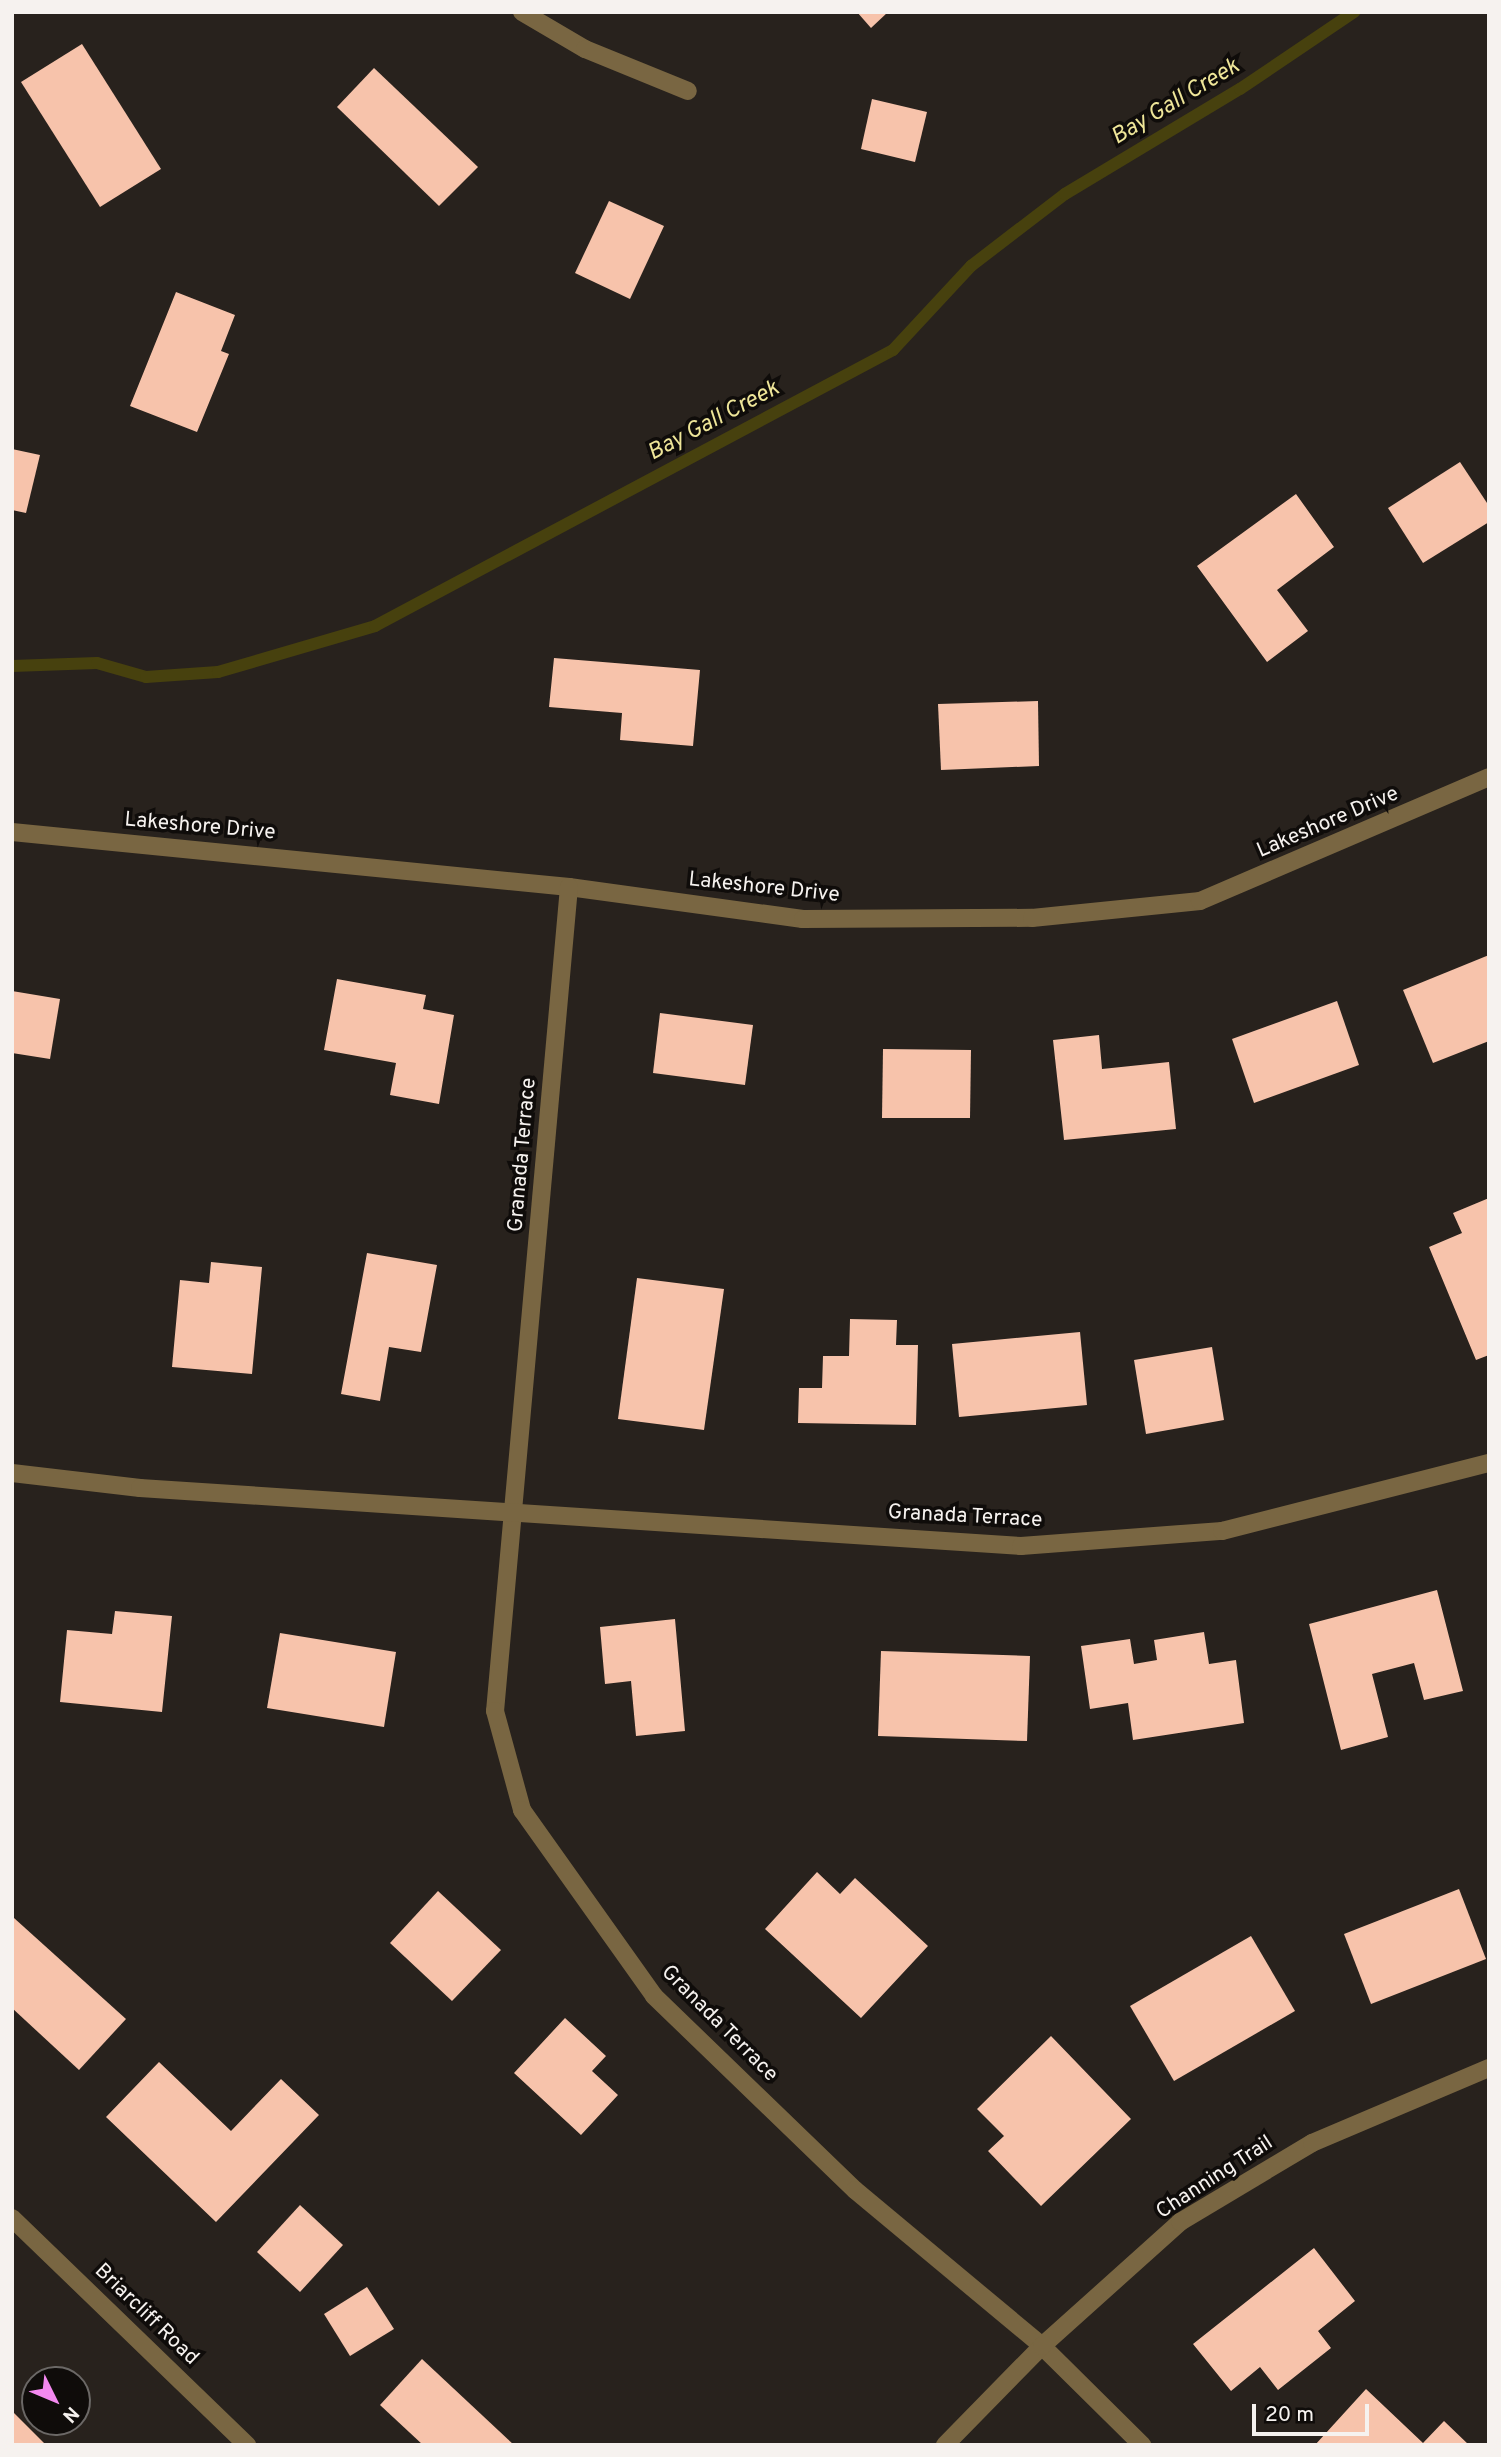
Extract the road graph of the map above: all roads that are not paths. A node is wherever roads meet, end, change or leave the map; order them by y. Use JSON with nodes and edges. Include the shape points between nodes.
{"nodes":[{"id":1,"x":522,"y":12,"type":"edge"},
{"id":2,"x":688,"y":91,"type":"dead end"},
{"id":3,"x":1489,"y":777,"type":"edge"},
{"id":4,"x":12,"y":832,"type":"edge"},
{"id":5,"x":569,"y":887,"type":"junction"},
{"id":6,"x":1489,"y":1463,"type":"edge"},
{"id":7,"x":12,"y":1473,"type":"edge"},
{"id":8,"x":515,"y":1510,"type":"junction"},
{"id":9,"x":1489,"y":2068,"type":"edge"},
{"id":10,"x":12,"y":2218,"type":"edge"},
{"id":11,"x":1042,"y":2346,"type":"junction"},
{"id":12,"x":247,"y":2445,"type":"edge"},
{"id":13,"x":945,"y":2445,"type":"edge"},
{"id":14,"x":1142,"y":2445,"type":"edge"}],
"edges":[{"from":1,"to":2,"type":"street","via":[[585,48]]},
{"from":3,"to":5,"type":"street","name":"Lakeshore Drive","via":[[1200,901],[1032,918],[803,919]]},
{"from":4,"to":5,"type":"street","name":"Lakeshore Drive"},
{"from":5,"to":8,"type":"street","name":"Granada Terrace"},
{"from":6,"to":8,"type":"street","name":"Granada Terrace","via":[[1222,1531],[1021,1546]]},
{"from":7,"to":8,"type":"street","name":"Granada Terrace","via":[[140,1488]]},
{"from":8,"to":11,"type":"street","name":"Granada Terrace","via":[[495,1711],[522,1810],[654,1996],[855,2190]]},
{"from":9,"to":11,"type":"street","name":"Channing Trail","via":[[1312,2143],[1180,2222]]},
{"from":10,"to":12,"type":"street","name":"Briarcliff Road"},
{"from":11,"to":13,"type":"street","name":"Channing Trail"},
{"from":11,"to":14,"type":"street","name":"Granada Terrace"}]}
